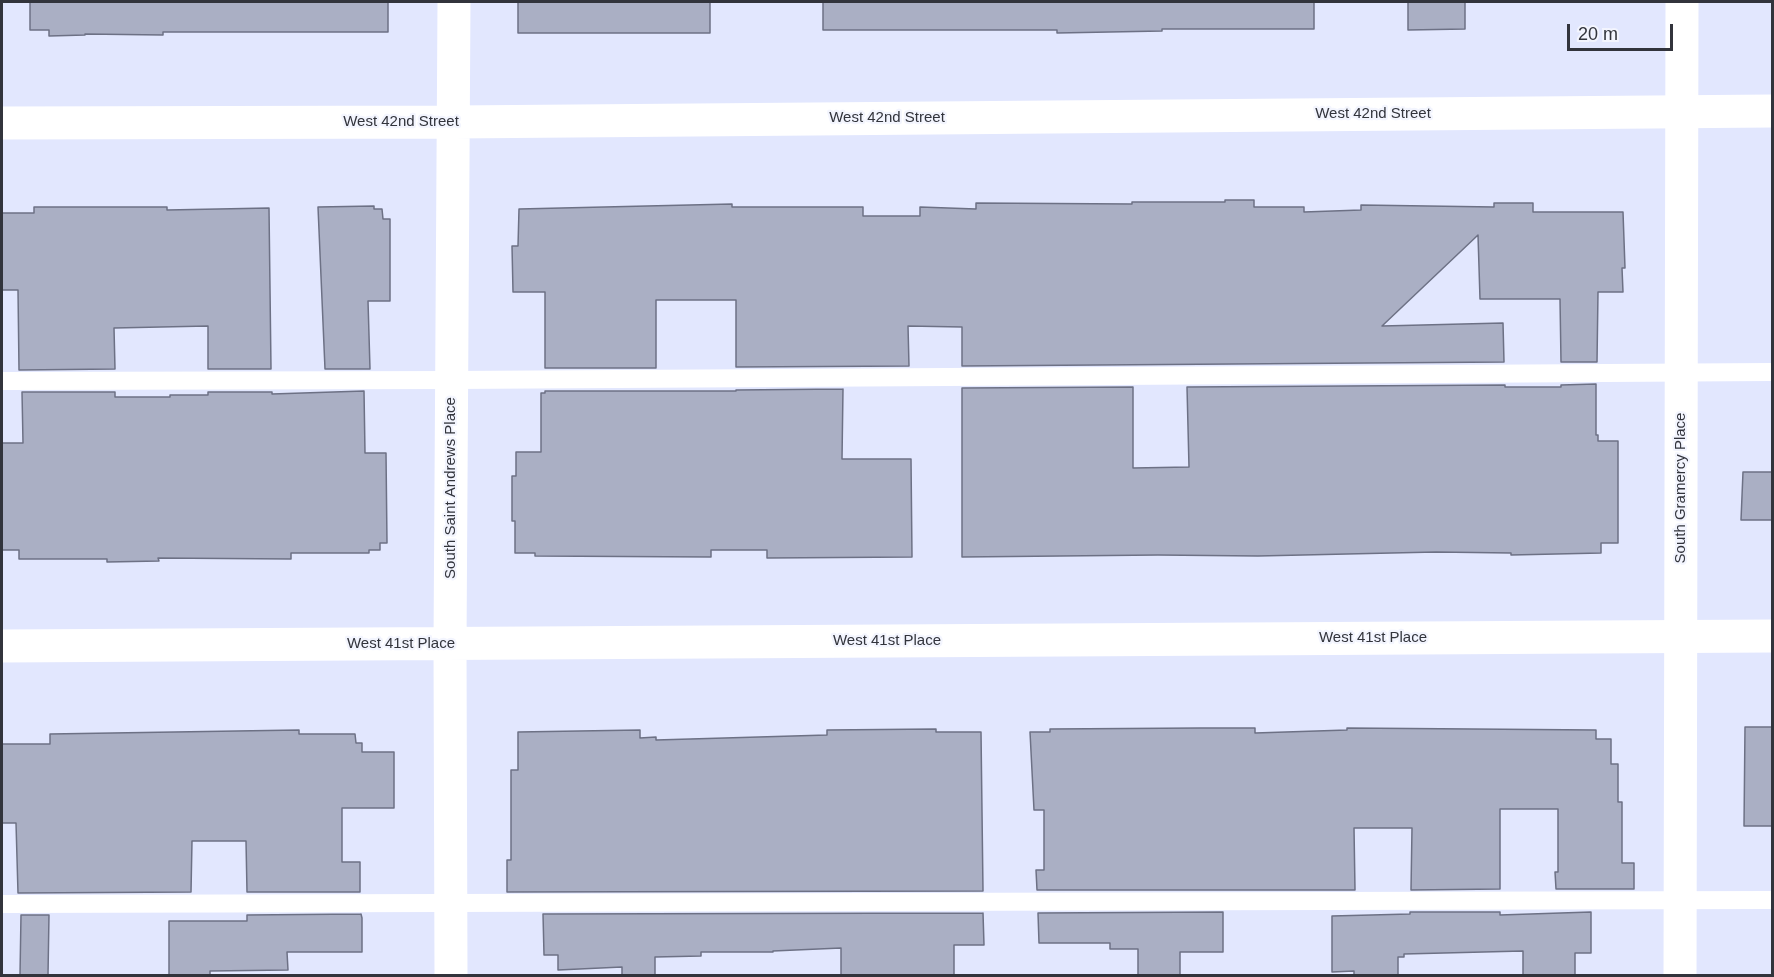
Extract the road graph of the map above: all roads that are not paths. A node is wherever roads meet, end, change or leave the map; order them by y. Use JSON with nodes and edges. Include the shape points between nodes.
{"nodes":[{"id":1,"x":454,"y":2,"type":"edge"},
{"id":2,"x":1682,"y":2,"type":"edge"},
{"id":3,"x":1682,"y":111,"type":"junction"},
{"id":4,"x":1773,"y":111,"type":"edge"},
{"id":5,"x":454,"y":122,"type":"junction"},
{"id":6,"x":2,"y":123,"type":"edge"},
{"id":7,"x":1681,"y":372,"type":"junction"},
{"id":8,"x":1773,"y":372,"type":"edge"},
{"id":9,"x":452,"y":380,"type":"junction"},
{"id":10,"x":2,"y":381,"type":"edge"},
{"id":11,"x":1773,"y":636,"type":"edge"},
{"id":12,"x":1681,"y":637,"type":"junction"},
{"id":13,"x":450,"y":644,"type":"junction"},
{"id":14,"x":2,"y":646,"type":"edge"},
{"id":15,"x":1680,"y":900,"type":"junction"},
{"id":16,"x":1773,"y":900,"type":"edge"},
{"id":17,"x":451,"y":902,"type":"junction"},
{"id":18,"x":2,"y":904,"type":"edge"},
{"id":19,"x":451,"y":975,"type":"edge"},
{"id":20,"x":1680,"y":975,"type":"edge"}],
"edges":[{"from":1,"to":5,"type":"street","name":"South Saint Andrews Place"},
{"from":2,"to":3,"type":"street","name":"South Gramercy Place"},
{"from":3,"to":4,"type":"street","name":"West 42nd Street"},
{"from":3,"to":5,"type":"street","name":"West 42nd Street"},
{"from":3,"to":7,"type":"street","name":"South Gramercy Place"},
{"from":5,"to":6,"type":"street","name":"West 42nd Street"},
{"from":5,"to":9,"type":"street","name":"South Saint Andrews Place"},
{"from":7,"to":8,"type":"lane"},
{"from":7,"to":9,"type":"lane"},
{"from":7,"to":12,"type":"street","name":"South Gramercy Place"},
{"from":9,"to":10,"type":"lane"},
{"from":9,"to":13,"type":"street","name":"South Saint Andrews Place"},
{"from":11,"to":12,"type":"street","name":"West 41st Place"},
{"from":12,"to":13,"type":"street","name":"West 41st Place"},
{"from":12,"to":15,"type":"street","name":"South Gramercy Place"},
{"from":13,"to":14,"type":"street","name":"West 41st Place"},
{"from":13,"to":17,"type":"street","name":"South Saint Andrews Place"},
{"from":15,"to":16,"type":"lane"},
{"from":15,"to":17,"type":"lane"},
{"from":15,"to":20,"type":"street","name":"South Gramercy Place"},
{"from":17,"to":18,"type":"lane"},
{"from":17,"to":19,"type":"street","name":"South Saint Andrews Place"}]}
